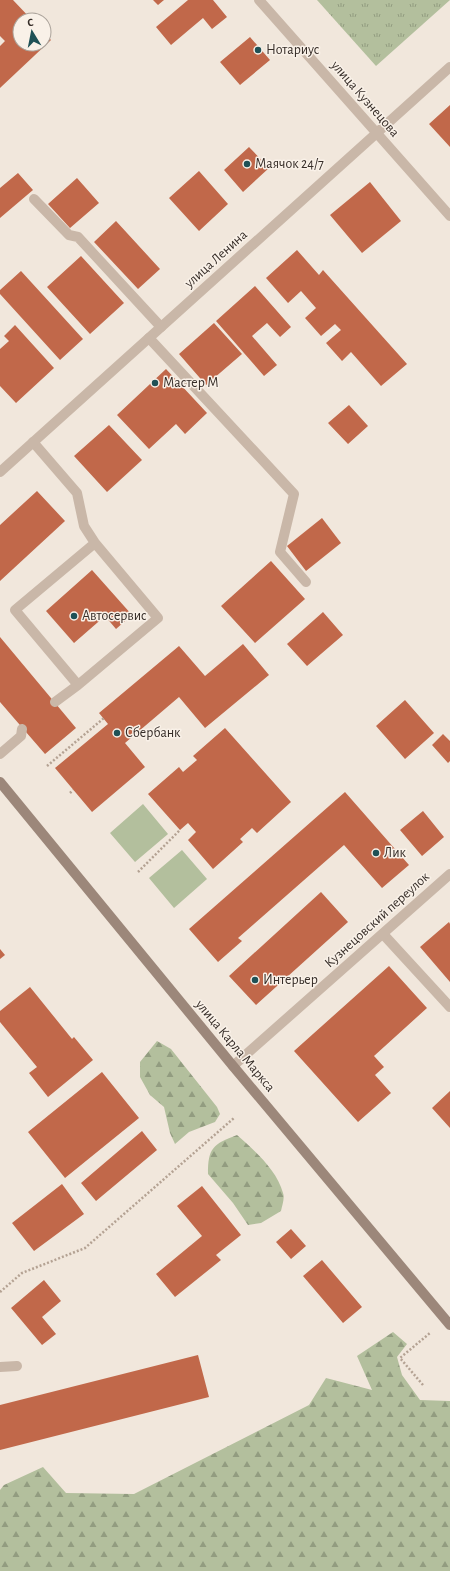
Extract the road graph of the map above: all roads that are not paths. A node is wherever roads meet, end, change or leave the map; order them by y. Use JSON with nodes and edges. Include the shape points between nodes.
{"nodes":[{"id":1,"x":259,"y":0,"type":"edge"},
{"id":2,"x":450,"y":66,"type":"edge"},
{"id":3,"x":375,"y":132,"type":"junction"},
{"id":4,"x":34,"y":199,"type":"dead end"},
{"id":5,"x":450,"y":216,"type":"edge"},
{"id":6,"x":162,"y":326,"type":"junction"},
{"id":7,"x":149,"y":338,"type":"junction"},
{"id":8,"x":33,"y":442,"type":"junction"},
{"id":9,"x":0,"y":472,"type":"edge"},
{"id":10,"x":94,"y":543,"type":"junction"},
{"id":11,"x":306,"y":582,"type":"dead end"},
{"id":12,"x":78,"y":685,"type":"junction"},
{"id":13,"x":55,"y":702,"type":"dead end"},
{"id":14,"x":22,"y":729,"type":"dead end"},
{"id":15,"x":0,"y":754,"type":"edge"},
{"id":16,"x":0,"y":782,"type":"edge"},
{"id":17,"x":450,"y":874,"type":"edge"},
{"id":18,"x":382,"y":934,"type":"junction"},
{"id":19,"x":450,"y":1007,"type":"edge"},
{"id":20,"x":233,"y":1066,"type":"junction"},
{"id":21,"x":450,"y":1325,"type":"edge"},
{"id":22,"x":17,"y":1366,"type":"dead end"},
{"id":23,"x":0,"y":1367,"type":"edge"}],
"edges":[{"from":1,"to":3,"type":"street","name":"улица Кузнецова"},
{"from":2,"to":3,"type":"street","name":"улица Ленина"},
{"from":3,"to":5,"type":"street","name":"улица Кузнецова"},
{"from":3,"to":6,"type":"street","name":"улица Ленина"},
{"from":4,"to":6,"type":"street","via":[[69,236],[78,237]]},
{"from":6,"to":7,"type":"street","name":"улица Ленина"},
{"from":7,"to":8,"type":"street","name":"улица Ленина"},
{"from":7,"to":11,"type":"street","via":[[294,494],[280,552]]},
{"from":8,"to":9,"type":"street","name":"улица Ленина"},
{"from":8,"to":10,"type":"street","via":[[77,492],[84,526]]},
{"from":10,"to":12,"type":"street","via":[[15,610]]},
{"from":10,"to":12,"type":"street","via":[[158,618]]},
{"from":12,"to":13,"type":"street"},
{"from":14,"to":15,"type":"street","via":[[21,736]]},
{"from":16,"to":20,"type":"main road","name":"улица Карла Маркса"},
{"from":17,"to":18,"type":"street","name":"Кузнецовский переулок"},
{"from":18,"to":19,"type":"street"},
{"from":18,"to":20,"type":"street","name":"Кузнецовский переулок"},
{"from":20,"to":21,"type":"main road","name":"улица Карла Маркса"},
{"from":22,"to":23,"type":"street"}]}
